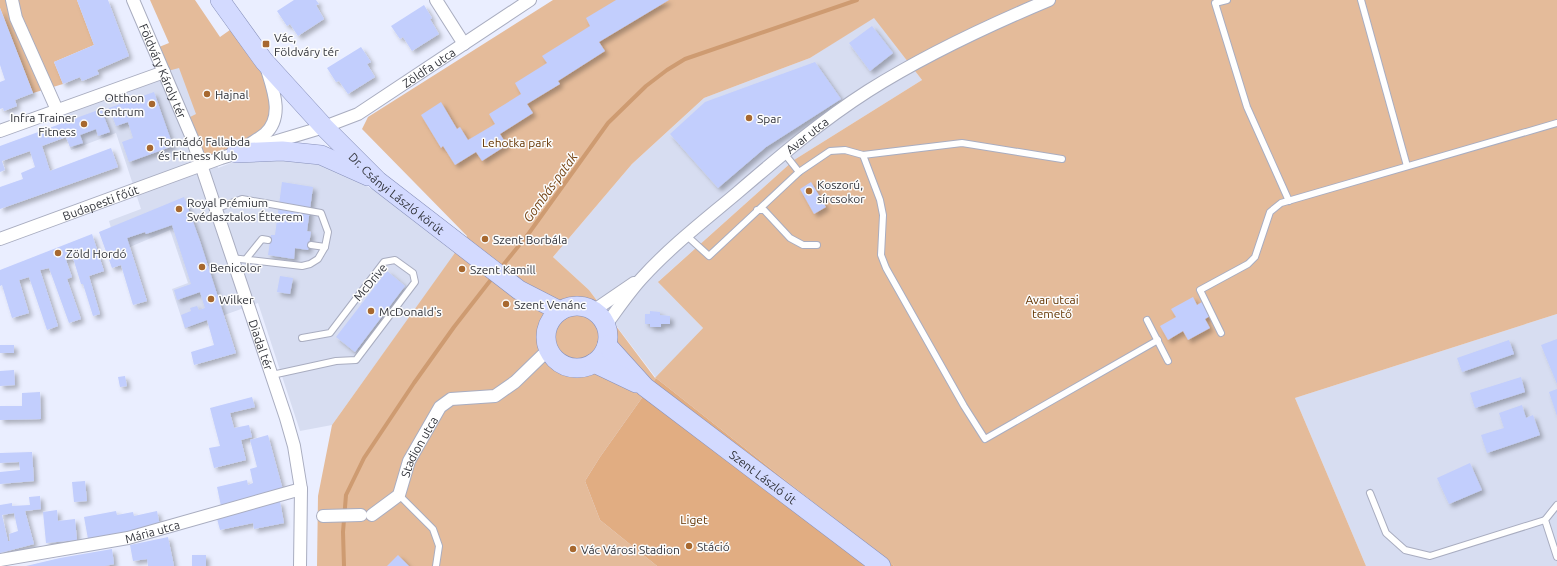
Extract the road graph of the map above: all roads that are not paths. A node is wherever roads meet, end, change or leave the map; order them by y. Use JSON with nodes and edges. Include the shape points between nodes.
{"nodes":[{"id":1,"x":12,"y":0,"type":"edge"},
{"id":2,"x":133,"y":0,"type":"edge"},
{"id":3,"x":220,"y":0,"type":"edge"},
{"id":4,"x":436,"y":0,"type":"edge"},
{"id":5,"x":530,"y":0,"type":"edge"},
{"id":6,"x":1049,"y":0,"type":"edge"},
{"id":7,"x":1228,"y":0,"type":"edge"},
{"id":8,"x":1361,"y":0,"type":"edge"},
{"id":9,"x":464,"y":44,"type":"junction"},
{"id":10,"x":264,"y":61,"type":"junction"},
{"id":11,"x":164,"y":72,"type":"junction"},
{"id":12,"x":57,"y":110,"type":"junction"},
{"id":13,"x":1557,"y":123,"type":"edge"},
{"id":14,"x":324,"y":127,"type":"junction"},
{"id":15,"x":0,"y":131,"type":"edge"},
{"id":16,"x":236,"y":153,"type":"junction"},
{"id":17,"x":784,"y":153,"type":"junction"},
{"id":18,"x":863,"y":155,"type":"junction"},
{"id":19,"x":1062,"y":159,"type":"dead end"},
{"id":20,"x":200,"y":165,"type":"junction"},
{"id":21,"x":1407,"y":166,"type":"junction"},
{"id":22,"x":799,"y":172,"type":"junction"},
{"id":23,"x":378,"y":180,"type":"junction"},
{"id":24,"x":1288,"y":200,"type":"junction"},
{"id":25,"x":215,"y":209,"type":"junction"},
{"id":26,"x":757,"y":210,"type":"junction"},
{"id":27,"x":686,"y":236,"type":"junction"},
{"id":28,"x":0,"y":239,"type":"edge"},
{"id":29,"x":268,"y":240,"type":"dead end"},
{"id":30,"x":311,"y":245,"type":"dead end"},
{"id":31,"x":817,"y":245,"type":"dead end"},
{"id":32,"x":325,"y":247,"type":"junction"},
{"id":33,"x":231,"y":258,"type":"junction"},
{"id":34,"x":246,"y":259,"type":"junction"},
{"id":35,"x":642,"y":278,"type":"junction"},
{"id":36,"x":519,"y":290,"type":"junction"},
{"id":37,"x":560,"y":311,"type":"junction"},
{"id":38,"x":593,"y":311,"type":"junction"},
{"id":39,"x":1148,"y":320,"type":"dead end"},
{"id":40,"x":606,"y":326,"type":"junction"},
{"id":41,"x":547,"y":329,"type":"junction"},
{"id":42,"x":1221,"y":333,"type":"dead end"},
{"id":43,"x":302,"y":338,"type":"dead end"},
{"id":44,"x":1158,"y":340,"type":"junction"},
{"id":45,"x":606,"y":345,"type":"junction"},
{"id":46,"x":548,"y":350,"type":"junction"},
{"id":47,"x":1168,"y":361,"type":"dead end"},
{"id":48,"x":594,"y":363,"type":"junction"},
{"id":49,"x":272,"y":375,"type":"junction"},
{"id":50,"x":645,"y":387,"type":"junction"},
{"id":51,"x":301,"y":488,"type":"junction"},
{"id":52,"x":1370,"y":493,"type":"dead end"},
{"id":53,"x":399,"y":495,"type":"junction"},
{"id":54,"x":1557,"y":505,"type":"edge"},
{"id":55,"x":323,"y":516,"type":"dead end"},
{"id":56,"x":1545,"y":520,"type":"junction"},
{"id":57,"x":1557,"y":557,"type":"edge"},
{"id":58,"x":0,"y":560,"type":"edge"},
{"id":59,"x":300,"y":566,"type":"edge"},
{"id":60,"x":436,"y":566,"type":"edge"},
{"id":61,"x":881,"y":566,"type":"edge"}],
"edges":[{"from":1,"to":12,"type":"street","via":[[16,18]]},
{"from":2,"to":11,"type":"street","name":"Földváry Károly tér"},
{"from":3,"to":10,"type":"main road"},
{"from":4,"to":9,"type":"street"},
{"from":5,"to":9,"type":"street","name":"Zöldfa utca"},
{"from":6,"to":17,"type":"street","name":"Avar utca","via":[[925,58],[868,91]]},
{"from":7,"to":24,"type":"lane","via":[[1215,4],[1247,107]]},
{"from":8,"to":21,"type":"lane"},
{"from":9,"to":14,"type":"street","name":"Zöldfa utca","via":[[358,114]]},
{"from":10,"to":14,"type":"main road"},
{"from":10,"to":16,"type":"street","via":[[276,102],[274,121],[265,134]]},
{"from":11,"to":12,"type":"street"},
{"from":11,"to":20,"type":"street","name":"Földváry Károly tér","via":[[192,138]]},
{"from":12,"to":15,"type":"street"},
{"from":13,"to":21,"type":"lane"},
{"from":14,"to":16,"type":"street"},
{"from":14,"to":23,"type":"main road","name":"Dr. Csányi László körút"},
{"from":16,"to":20,"type":"street"},
{"from":16,"to":23,"type":"main road","via":[[282,151],[321,155]]},
{"from":17,"to":22,"type":"lane"},
{"from":17,"to":27,"type":"street","name":"Avar utca"},
{"from":18,"to":19,"type":"lane","via":[[962,143]]},
{"from":18,"to":22,"type":"lane","via":[[845,150],[830,151]]},
{"from":18,"to":44,"type":"lane","via":[[880,200],[883,215],[881,255],[886,268],[985,439]]},
{"from":20,"to":25,"type":"street","name":"Diadal tér"},
{"from":20,"to":28,"type":"street","name":"Budapesti főút"},
{"from":21,"to":24,"type":"lane"},
{"from":22,"to":26,"type":"lane"},
{"from":23,"to":36,"type":"main road","name":"Dr. Csányi László körút"},
{"from":24,"to":42,"type":"lane","via":[[1270,212],[1255,256],[1248,264],[1200,290]]},
{"from":25,"to":32,"type":"lane","via":[[242,199],[321,213],[328,232]]},
{"from":25,"to":33,"type":"street","name":"Diadal tér"},
{"from":26,"to":27,"type":"lane","via":[[709,256]]},
{"from":26,"to":31,"type":"lane","via":[[764,210],[790,238],[803,245]]},
{"from":27,"to":35,"type":"street","name":"Avar utca"},
{"from":29,"to":34,"type":"lane","via":[[262,239]]},
{"from":30,"to":32,"type":"lane"},
{"from":32,"to":34,"type":"lane","via":[[318,259],[302,266]]},
{"from":33,"to":34,"type":"lane"},
{"from":33,"to":49,"type":"street","name":"Diadal tér"},
{"from":35,"to":38,"type":"street"},
{"from":35,"to":40,"type":"street","name":"Avar utca"},
{"from":36,"to":37,"type":"main road"},
{"from":36,"to":41,"type":"main road"},
{"from":37,"to":38,"type":"main road","via":[[570,307],[582,307]]},
{"from":37,"to":41,"type":"main road"},
{"from":38,"to":40,"type":"main road"},
{"from":39,"to":44,"type":"lane"},
{"from":40,"to":45,"type":"main road"},
{"from":41,"to":46,"type":"main road"},
{"from":43,"to":49,"type":"lane","name":"McDrive","via":[[330,333],[384,262],[395,260],[413,272],[415,282],[356,360],[336,361]]},
{"from":44,"to":47,"type":"lane"},
{"from":45,"to":48,"type":"main road","via":[[602,355]]},
{"from":45,"to":50,"type":"main road"},
{"from":46,"to":48,"type":"main road","via":[[564,366],[574,368]]},
{"from":46,"to":53,"type":"street","name":"Stadion utca","via":[[515,382],[495,396],[451,399],[440,407],[409,461]]},
{"from":48,"to":50,"type":"main road"},
{"from":49,"to":51,"type":"street","name":"Diadal tér","via":[[294,446]]},
{"from":50,"to":61,"type":"main road","name":"Szent László út"},
{"from":51,"to":58,"type":"street","name":"Mária utca","via":[[128,538]]},
{"from":51,"to":59,"type":"street","name":"Diadal tér"},
{"from":52,"to":56,"type":"lane","via":[[1386,533],[1405,550],[1430,556]]},
{"from":53,"to":55,"type":"street","via":[[366,515]]},
{"from":53,"to":60,"type":"lane","via":[[433,529],[439,546]]},
{"from":54,"to":56,"type":"lane"},
{"from":56,"to":57,"type":"lane"}]}
